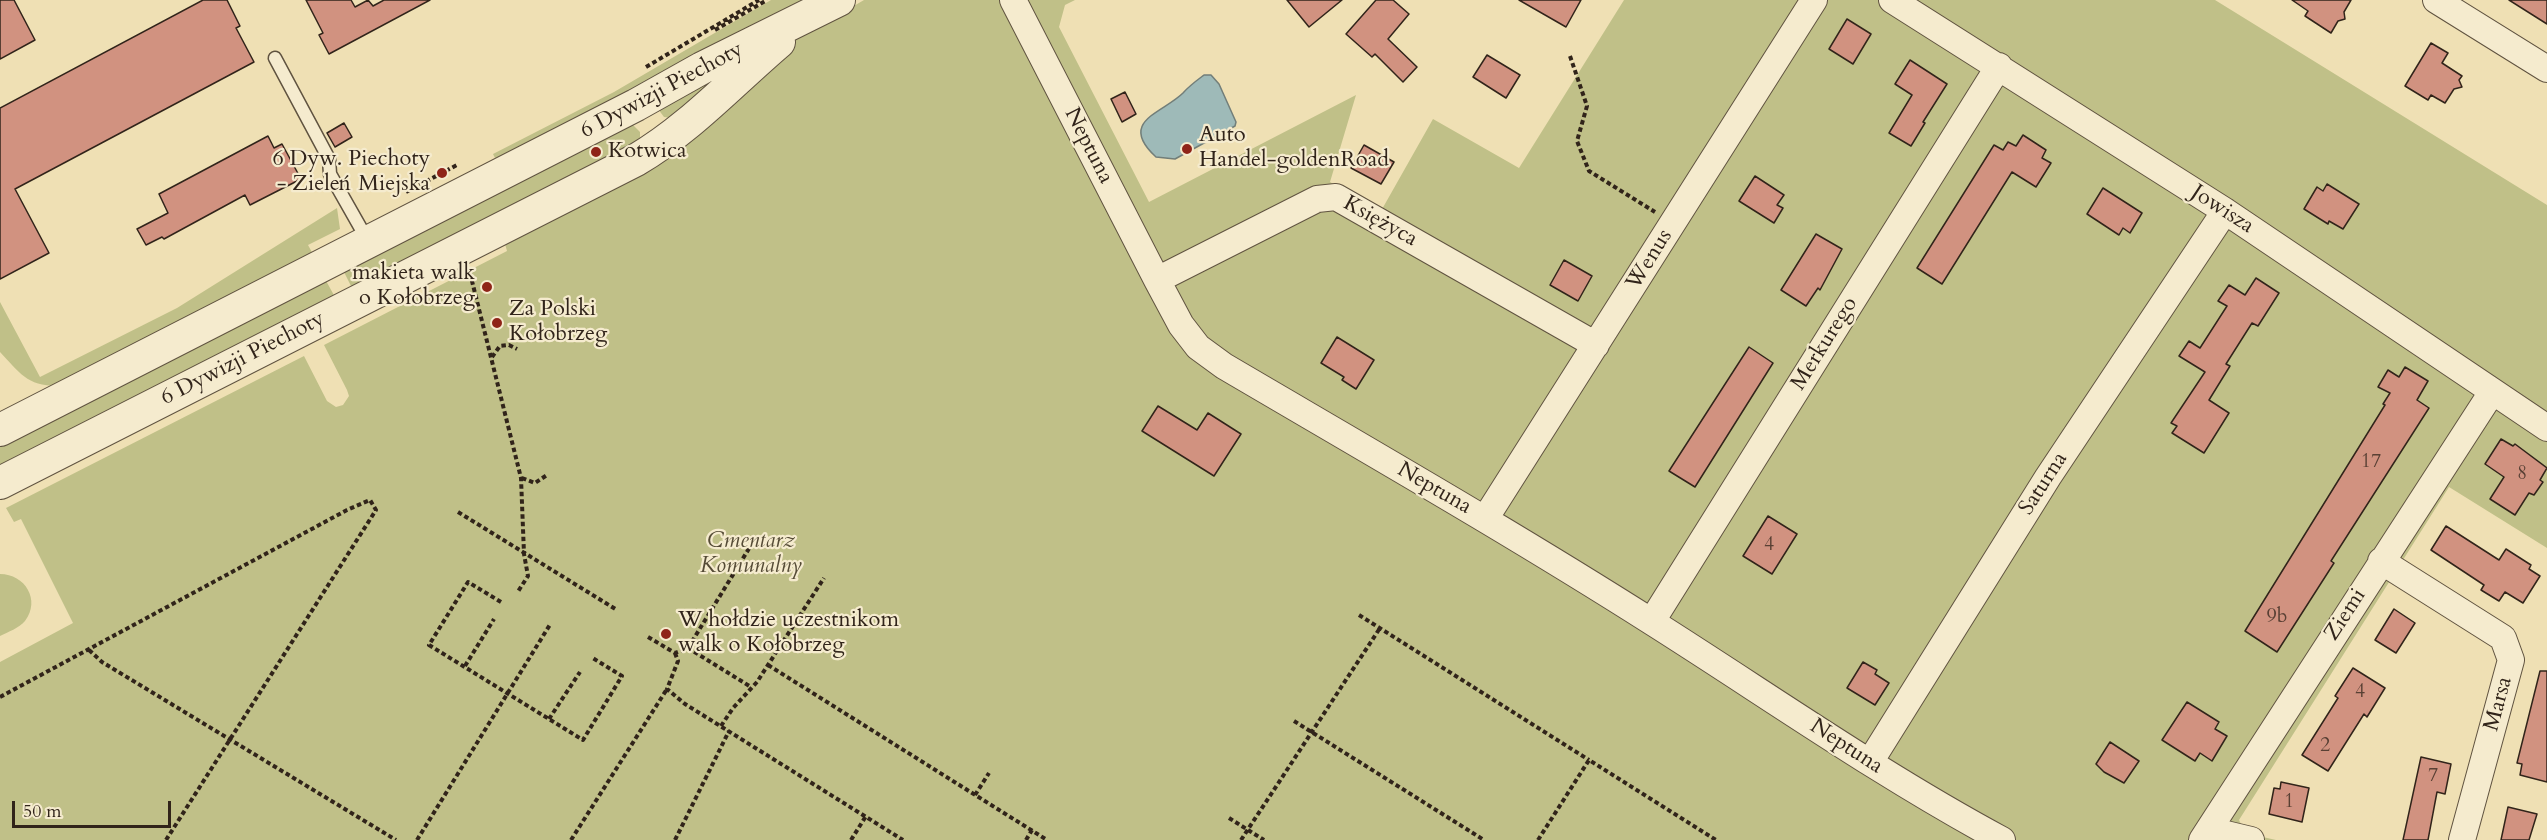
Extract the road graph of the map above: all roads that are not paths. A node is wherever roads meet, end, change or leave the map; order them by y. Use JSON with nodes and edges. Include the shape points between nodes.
{"nodes":[{"id":1,"x":839,"y":0,"type":"edge"},
{"id":2,"x":1013,"y":0,"type":"edge"},
{"id":3,"x":1814,"y":0,"type":"edge"},
{"id":4,"x":1892,"y":0,"type":"edge"},
{"id":5,"x":2436,"y":0,"type":"edge"},
{"id":6,"x":811,"y":14,"type":"junction"},
{"id":7,"x":275,"y":58,"type":"dead end"},
{"id":8,"x":1999,"y":66,"type":"junction"},
{"id":9,"x":2547,"y":69,"type":"edge"},
{"id":10,"x":636,"y":105,"type":"junction"},
{"id":11,"x":660,"y":145,"type":"junction"},
{"id":12,"x":2224,"y":211,"type":"junction"},
{"id":13,"x":368,"y":242,"type":"junction"},
{"id":14,"x":1157,"y":280,"type":"junction"},
{"id":15,"x":1596,"y":345,"type":"junction"},
{"id":16,"x":2492,"y":392,"type":"junction"},
{"id":17,"x":2547,"y":428,"type":"edge"},
{"id":18,"x":0,"y":430,"type":"edge"},
{"id":19,"x":0,"y":483,"type":"edge"},
{"id":20,"x":1485,"y":519,"type":"junction"},
{"id":21,"x":2381,"y":561,"type":"junction"},
{"id":22,"x":1652,"y":621,"type":"junction"},
{"id":23,"x":1870,"y":762,"type":"junction"},
{"id":24,"x":2206,"y":835,"type":"edge"},
{"id":25,"x":2002,"y":840,"type":"edge"},
{"id":26,"x":2251,"y":840,"type":"edge"},
{"id":27,"x":2462,"y":840,"type":"edge"}],
"edges":[{"from":1,"to":6,"type":"street","name":"6 Dywizji Piechoty"},
{"from":2,"to":14,"type":"street","name":"Neptuna"},
{"from":3,"to":15,"type":"street","name":"Wenus"},
{"from":4,"to":8,"type":"street","name":"Jowisza"},
{"from":5,"to":9,"type":"street"},
{"from":6,"to":10,"type":"street","name":"6 Dywizji Piechoty"},
{"from":6,"to":11,"type":"street","name":"6 Dywizji Piechoty"},
{"from":7,"to":13,"type":"lane","via":[[329,159],[330,174]]},
{"from":8,"to":12,"type":"street","name":"Jowisza"},
{"from":8,"to":22,"type":"street","name":"Merkurego"},
{"from":10,"to":11,"type":"street","via":[[656,130]]},
{"from":10,"to":13,"type":"street","name":"6 Dywizji Piechoty"},
{"from":11,"to":19,"type":"street","name":"6 Dywizji Piechoty"},
{"from":12,"to":16,"type":"street","name":"Jowisza"},
{"from":12,"to":23,"type":"street","name":"Saturna","via":[[2048,477]]},
{"from":13,"to":18,"type":"street","name":"6 Dywizji Piechoty"},
{"from":14,"to":15,"type":"street","name":"Księżyca","via":[[1317,199],[1336,197]]},
{"from":14,"to":20,"type":"street","name":"Neptuna","via":[[1181,325],[1206,353]]},
{"from":15,"to":20,"type":"street","name":"Wenus"},
{"from":16,"to":17,"type":"street","name":"Jowisza"},
{"from":16,"to":21,"type":"street","name":"Ziemi"},
{"from":20,"to":22,"type":"street","name":"Neptuna"},
{"from":21,"to":24,"type":"street","name":"Ziemi"},
{"from":21,"to":27,"type":"street","name":"Marsa","via":[[2503,638],[2511,660]]},
{"from":22,"to":23,"type":"street","name":"Neptuna"},
{"from":23,"to":25,"type":"street","name":"Neptuna"},
{"from":24,"to":26,"type":"street"}]}
